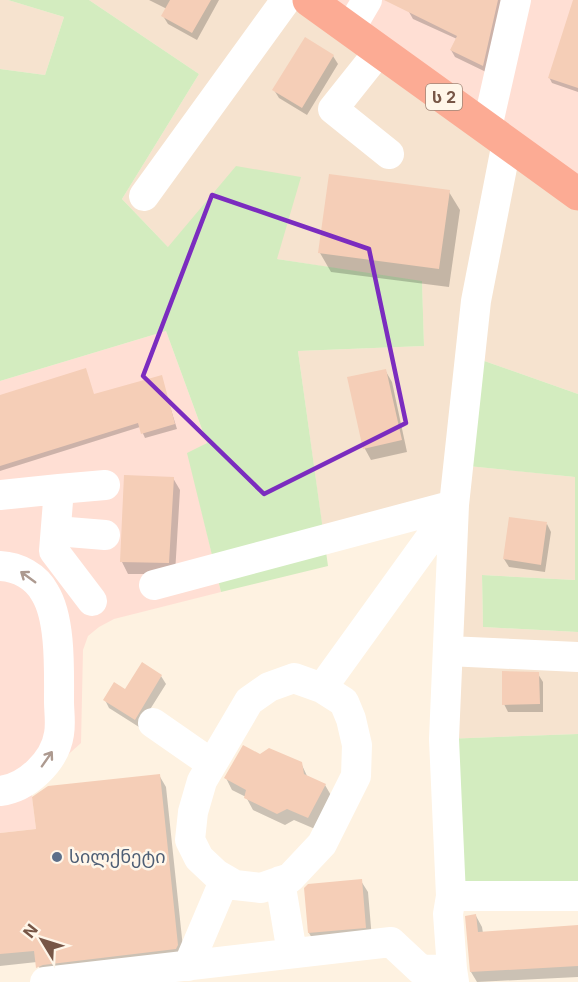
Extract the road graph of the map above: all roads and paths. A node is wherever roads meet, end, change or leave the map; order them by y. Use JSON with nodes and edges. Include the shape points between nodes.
{"nodes":[{"id":1,"x":286,"y":0,"type":"edge"},
{"id":2,"x":309,"y":0,"type":"edge"},
{"id":3,"x":367,"y":0,"type":"edge"},
{"id":4,"x":516,"y":0,"type":"edge"},
{"id":5,"x":350,"y":29,"type":"junction"},
{"id":6,"x":380,"y":50,"type":"junction"},
{"id":7,"x":497,"y":135,"type":"junction"},
{"id":8,"x":389,"y":154,"type":"dead end"},
{"id":9,"x":578,"y":194,"type":"edge"},
{"id":10,"x":144,"y":196,"type":"dead end"},
{"id":11,"x":105,"y":484,"type":"dead end"},
{"id":12,"x":59,"y":489,"type":"junction"},
{"id":13,"x":0,"y":495,"type":"edge"},
{"id":14,"x":454,"y":505,"type":"junction"},
{"id":15,"x":56,"y":531,"type":"junction"},
{"id":16,"x":105,"y":535,"type":"dead end"},
{"id":17,"x":0,"y":566,"type":"edge"},
{"id":18,"x":154,"y":585,"type":"dead end"},
{"id":19,"x":92,"y":601,"type":"dead end"},
{"id":20,"x":448,"y":651,"type":"junction"},
{"id":21,"x":578,"y":657,"type":"edge"},
{"id":22,"x":322,"y":688,"type":"junction"},
{"id":23,"x":153,"y":723,"type":"dead end"},
{"id":24,"x":212,"y":764,"type":"junction"},
{"id":25,"x":0,"y":791,"type":"edge"},
{"id":26,"x":225,"y":879,"type":"junction"},
{"id":27,"x":280,"y":881,"type":"junction"},
{"id":28,"x":578,"y":896,"type":"edge"},
{"id":29,"x":449,"y":905,"type":"junction"},
{"id":30,"x":292,"y":953,"type":"junction"},
{"id":31,"x":188,"y":966,"type":"junction"},
{"id":32,"x":453,"y":976,"type":"edge"},
{"id":33,"x":45,"y":982,"type":"edge"}],
"edges":[{"from":1,"to":10,"type":"street"},
{"from":2,"to":5,"type":"highway","number":"ს 2"},
{"from":3,"to":5,"type":"street"},
{"from":4,"to":7,"type":"street"},
{"from":5,"to":6,"type":"highway","number":"ს 2"},
{"from":6,"to":7,"type":"highway","number":"ს 2"},
{"from":6,"to":8,"type":"street","via":[[333,109]]},
{"from":7,"to":9,"type":"highway","number":"ს 2"},
{"from":7,"to":14,"type":"street"},
{"from":11,"to":12,"type":"street"},
{"from":12,"to":13,"type":"street"},
{"from":12,"to":15,"type":"street"},
{"from":14,"to":18,"type":"street"},
{"from":14,"to":20,"type":"street"},
{"from":14,"to":22,"type":"street"},
{"from":15,"to":16,"type":"street"},
{"from":15,"to":19,"type":"street","via":[[54,551]]},
{"from":25,"to":17,"type":"street","one_way":true,"via":[[36,773],[59,735],[59,651],[52,610],[45,592],[30,576]]},
{"from":20,"to":21,"type":"street"},
{"from":20,"to":29,"type":"street","via":[[444,739]]},
{"from":22,"to":24,"type":"street","via":[[294,678],[269,687],[249,701]]},
{"from":22,"to":27,"type":"street","via":[[344,702],[351,719],[357,745],[356,776],[322,844],[290,878]]},
{"from":23,"to":24,"type":"street"},
{"from":24,"to":26,"type":"street","via":[[202,781],[193,812],[190,840],[199,858]]},
{"from":26,"to":27,"type":"street","via":[[235,885],[261,888]]},
{"from":26,"to":31,"type":"street"},
{"from":27,"to":30,"type":"street"},
{"from":28,"to":29,"type":"street"},
{"from":29,"to":32,"type":"street"},
{"from":30,"to":31,"type":"street"},
{"from":30,"to":32,"type":"street","via":[[392,942],[421,970]]},
{"from":31,"to":33,"type":"street"}]}
